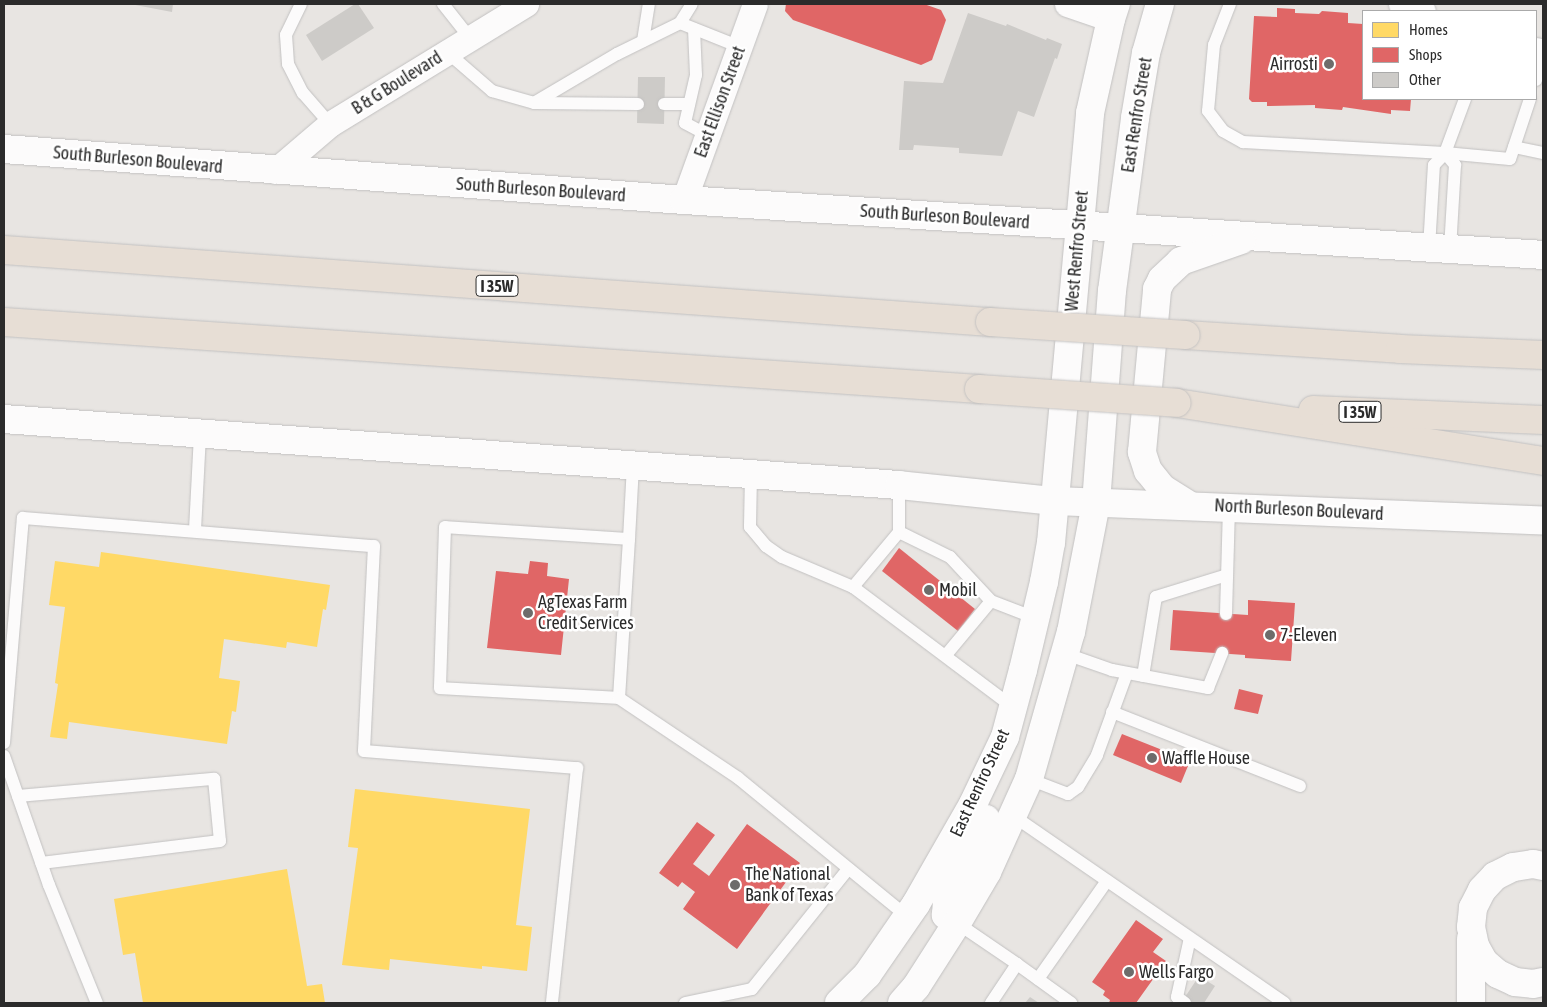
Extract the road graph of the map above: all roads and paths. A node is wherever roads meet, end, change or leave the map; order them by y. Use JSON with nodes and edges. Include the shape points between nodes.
{"nodes":[{"id":1,"x":301,"y":4,"type":"edge"},
{"id":2,"x":443,"y":4,"type":"edge"},
{"id":3,"x":526,"y":4,"type":"edge"},
{"id":4,"x":649,"y":4,"type":"edge"},
{"id":5,"x":692,"y":4,"type":"edge"},
{"id":6,"x":755,"y":4,"type":"edge"},
{"id":7,"x":1068,"y":4,"type":"edge"},
{"id":8,"x":1160,"y":4,"type":"edge"},
{"id":9,"x":1230,"y":4,"type":"edge"},
{"id":10,"x":1401,"y":4,"type":"edge"},
{"id":11,"x":1420,"y":10,"type":"edge"},
{"id":12,"x":1114,"y":11,"type":"edge"},
{"id":13,"x":680,"y":23,"type":"junction"},
{"id":14,"x":694,"y":29,"type":"junction"},
{"id":15,"x":470,"y":38,"type":"junction"},
{"id":16,"x":643,"y":41,"type":"junction"},
{"id":17,"x":740,"y":48,"type":"junction"},
{"id":18,"x":448,"y":52,"type":"junction"},
{"id":19,"x":1543,"y":57,"type":"edge"},
{"id":20,"x":1537,"y":77,"type":"edge"},
{"id":21,"x":1465,"y":100,"type":"edge"},
{"id":22,"x":1530,"y":100,"type":"edge"},
{"id":23,"x":534,"y":103,"type":"junction"},
{"id":24,"x":638,"y":104,"type":"dead end"},
{"id":25,"x":664,"y":104,"type":"dead end"},
{"id":26,"x":689,"y":104,"type":"junction"},
{"id":27,"x":330,"y":124,"type":"junction"},
{"id":28,"x":708,"y":135,"type":"junction"},
{"id":29,"x":1514,"y":147,"type":"junction"},
{"id":30,"x":4,"y":149,"type":"edge"},
{"id":31,"x":1445,"y":153,"type":"junction"},
{"id":32,"x":1543,"y":153,"type":"edge"},
{"id":33,"x":275,"y":171,"type":"junction"},
{"id":34,"x":684,"y":200,"type":"junction"},
{"id":35,"x":1079,"y":225,"type":"junction"},
{"id":36,"x":1121,"y":228,"type":"junction"},
{"id":37,"x":1252,"y":236,"type":"junction"},
{"id":38,"x":1439,"y":249,"type":"junction"},
{"id":39,"x":4,"y":250,"type":"edge"},
{"id":40,"x":1543,"y":255,"type":"edge"},
{"id":41,"x":4,"y":322,"type":"edge"},
{"id":42,"x":1543,"y":355,"type":"edge"},
{"id":43,"x":1177,"y":403,"type":"junction"},
{"id":44,"x":4,"y":419,"type":"edge"},
{"id":45,"x":1543,"y":420,"type":"edge"},
{"id":46,"x":200,"y":433,"type":"junction"},
{"id":47,"x":1543,"y":461,"type":"edge"},
{"id":48,"x":634,"y":466,"type":"junction"},
{"id":49,"x":750,"y":474,"type":"junction"},
{"id":50,"x":899,"y":485,"type":"junction"},
{"id":51,"x":1055,"y":501,"type":"junction"},
{"id":52,"x":1096,"y":503,"type":"junction"},
{"id":53,"x":1189,"y":505,"type":"junction"},
{"id":54,"x":1229,"y":507,"type":"junction"},
{"id":55,"x":1543,"y":521,"type":"edge"},
{"id":56,"x":195,"y":530,"type":"junction"},
{"id":57,"x":899,"y":532,"type":"junction"},
{"id":58,"x":629,"y":539,"type":"junction"},
{"id":59,"x":1227,"y":575,"type":"junction"},
{"id":60,"x":854,"y":587,"type":"junction"},
{"id":61,"x":991,"y":601,"type":"junction"},
{"id":62,"x":1226,"y":614,"type":"dead end"},
{"id":63,"x":1035,"y":618,"type":"junction"},
{"id":64,"x":1222,"y":653,"type":"dead end"},
{"id":65,"x":1066,"y":654,"type":"junction"},
{"id":66,"x":946,"y":655,"type":"junction"},
{"id":67,"x":1127,"y":673,"type":"junction"},
{"id":68,"x":1143,"y":676,"type":"junction"},
{"id":69,"x":618,"y":698,"type":"junction"},
{"id":70,"x":1013,"y":708,"type":"junction"},
{"id":71,"x":1112,"y":712,"type":"junction"},
{"id":72,"x":1005,"y":737,"type":"junction"},
{"id":73,"x":4,"y":743,"type":"edge"},
{"id":74,"x":4,"y":756,"type":"edge"},
{"id":75,"x":1029,"y":779,"type":"junction"},
{"id":76,"x":1300,"y":786,"type":"dead end"},
{"id":77,"x":18,"y":796,"type":"junction"},
{"id":78,"x":1012,"y":815,"type":"junction"},
{"id":79,"x":41,"y":862,"type":"junction"},
{"id":80,"x":1543,"y":866,"type":"edge"},
{"id":81,"x":848,"y":869,"type":"junction"},
{"id":82,"x":1107,"y":881,"type":"junction"},
{"id":83,"x":908,"y":917,"type":"junction"},
{"id":84,"x":957,"y":923,"type":"junction"},
{"id":85,"x":1471,"y":928,"type":"junction"},
{"id":86,"x":1190,"y":938,"type":"junction"},
{"id":87,"x":1017,"y":964,"type":"junction"},
{"id":88,"x":1038,"y":979,"type":"junction"},
{"id":89,"x":1543,"y":982,"type":"edge"},
{"id":90,"x":97,"y":1003,"type":"edge"},
{"id":91,"x":552,"y":1003,"type":"edge"},
{"id":92,"x":685,"y":1003,"type":"edge"},
{"id":93,"x":840,"y":1003,"type":"edge"},
{"id":94,"x":902,"y":1003,"type":"edge"},
{"id":95,"x":991,"y":1003,"type":"edge"},
{"id":96,"x":1071,"y":1003,"type":"edge"},
{"id":97,"x":1185,"y":1003,"type":"edge"},
{"id":98,"x":1285,"y":1003,"type":"edge"},
{"id":99,"x":1471,"y":1003,"type":"edge"},
{"id":100,"x":1515,"y":1003,"type":"edge"}],
"edges":[{"from":1,"to":27,"type":"lane","via":[[286,35],[288,64],[303,93]]},
{"from":2,"to":15,"type":"lane"},
{"from":3,"to":15,"type":"street","name":"B & G Boulevard"},
{"from":4,"to":16,"type":"lane"},
{"from":5,"to":13,"type":"lane"},
{"from":6,"to":17,"type":"street","name":"East Ellison Street"},
{"from":7,"to":12,"type":"street"},
{"from":8,"to":36,"type":"main road","name":"East Renfro Street","via":[[1146,53]]},
{"from":9,"to":31,"type":"lane","via":[[1214,46],[1208,111],[1223,131],[1243,142]]},
{"from":10,"to":11,"type":"street"},
{"from":12,"to":35,"type":"main road","name":"West Renfro Street","via":[[1090,113]]},
{"from":13,"to":14,"type":"lane"},
{"from":13,"to":16,"type":"lane"},
{"from":14,"to":17,"type":"lane"},
{"from":14,"to":26,"type":"lane","via":[[696,74]]},
{"from":15,"to":18,"type":"street","name":"B & G Boulevard"},
{"from":16,"to":23,"type":"lane"},
{"from":17,"to":28,"type":"street","name":"East Ellison Street"},
{"from":18,"to":23,"type":"lane","via":[[492,91]]},
{"from":18,"to":27,"type":"street","name":"B & G Boulevard"},
{"from":19,"to":20,"type":"lane"},
{"from":21,"to":31,"type":"lane"},
{"from":22,"to":29,"type":"lane"},
{"from":23,"to":24,"type":"lane"},
{"from":25,"to":26,"type":"lane"},
{"from":26,"to":28,"type":"lane","via":[[685,123]]},
{"from":27,"to":33,"type":"street","name":"B & G Boulevard"},
{"from":28,"to":34,"type":"street","name":"East Ellison Street"},
{"from":29,"to":31,"type":"lane","via":[[1510,159]]},
{"from":29,"to":32,"type":"lane"},
{"from":30,"to":33,"type":"main road","name":"South Burleson Boulevard"},
{"from":31,"to":38,"type":"lane","via":[[1434,166]]},
{"from":31,"to":38,"type":"lane","via":[[1455,165]]},
{"from":33,"to":34,"type":"main road","name":"South Burleson Boulevard"},
{"from":34,"to":35,"type":"main road","name":"South Burleson Boulevard"},
{"from":35,"to":36,"type":"main road"},
{"from":35,"to":51,"type":"main road","name":"West Renfro Street"},
{"from":36,"to":37,"type":"main road"},
{"from":36,"to":52,"type":"main road","via":[[1112,291]]},
{"from":37,"to":38,"type":"main road"},
{"from":37,"to":53,"type":"main road","via":[[1181,261],[1162,279],[1157,289],[1142,452],[1148,471],[1162,488]]},
{"from":38,"to":40,"type":"main road"},
{"from":39,"to":42,"type":"highway","number":"I 35W","bridge":true,"via":[[990,322],[1400,349]]},
{"from":41,"to":43,"type":"highway","number":"I 35W","bridge":true},
{"from":43,"to":45,"type":"highway","number":"I 35W"},
{"from":43,"to":47,"type":"highway"},
{"from":44,"to":46,"type":"main road"},
{"from":46,"to":48,"type":"main road"},
{"from":46,"to":56,"type":"lane"},
{"from":48,"to":49,"type":"main road"},
{"from":48,"to":58,"type":"lane"},
{"from":49,"to":50,"type":"main road"},
{"from":49,"to":60,"type":"lane","via":[[750,527],[766,546],[782,557]]},
{"from":50,"to":51,"type":"main road"},
{"from":50,"to":57,"type":"lane"},
{"from":51,"to":52,"type":"main road","name":"North Burleson Boulevard"},
{"from":51,"to":63,"type":"main road","name":"East Renfro Street","via":[[1044,582]]},
{"from":52,"to":53,"type":"main road","name":"North Burleson Boulevard"},
{"from":52,"to":65,"type":"main road"},
{"from":53,"to":54,"type":"main road","name":"North Burleson Boulevard"},
{"from":54,"to":55,"type":"main road","name":"North Burleson Boulevard"},
{"from":54,"to":59,"type":"lane"},
{"from":56,"to":73,"type":"lane","via":[[23,518]]},
{"from":56,"to":91,"type":"lane","via":[[374,546],[364,751],[576,768]]},
{"from":57,"to":60,"type":"lane"},
{"from":57,"to":61,"type":"lane","via":[[950,557]]},
{"from":58,"to":69,"type":"lane"},
{"from":58,"to":69,"type":"lane","via":[[445,527],[440,688]]},
{"from":59,"to":62,"type":"lane"},
{"from":59,"to":68,"type":"lane","via":[[1156,597]]},
{"from":60,"to":66,"type":"lane"},
{"from":61,"to":63,"type":"lane"},
{"from":61,"to":66,"type":"lane"},
{"from":63,"to":70,"type":"main road","name":"East Renfro Street"},
{"from":64,"to":68,"type":"lane","via":[[1208,688]]},
{"from":65,"to":67,"type":"lane"},
{"from":65,"to":75,"type":"main road"},
{"from":66,"to":70,"type":"lane"},
{"from":67,"to":68,"type":"lane"},
{"from":67,"to":71,"type":"lane"},
{"from":69,"to":81,"type":"lane","via":[[738,778]]},
{"from":70,"to":72,"type":"main road","name":"East Renfro Street"},
{"from":71,"to":75,"type":"lane","via":[[1097,755],[1078,787],[1068,794]]},
{"from":71,"to":76,"type":"lane"},
{"from":72,"to":83,"type":"main road","name":"East Renfro Street","via":[[968,812]]},
{"from":72,"to":84,"type":"main road","via":[[1008,762],[995,798],[946,899],[946,915]]},
{"from":74,"to":77,"type":"lane"},
{"from":75,"to":78,"type":"main road"},
{"from":77,"to":79,"type":"lane"},
{"from":77,"to":79,"type":"lane","via":[[214,779],[220,841]]},
{"from":78,"to":82,"type":"lane"},
{"from":78,"to":84,"type":"main road","via":[[987,872]]},
{"from":79,"to":90,"type":"lane"},
{"from":80,"to":85,"type":"main road","via":[[1513,867],[1495,876],[1482,890],[1474,908]]},
{"from":81,"to":83,"type":"lane"},
{"from":81,"to":92,"type":"lane","via":[[752,989]]},
{"from":82,"to":86,"type":"lane"},
{"from":82,"to":88,"type":"lane"},
{"from":83,"to":93,"type":"main road","name":"East Renfro Street","via":[[867,975]]},
{"from":84,"to":87,"type":"lane"},
{"from":84,"to":94,"type":"main road"},
{"from":85,"to":89,"type":"main road","via":[[1475,946],[1484,962],[1498,974],[1515,982]]},
{"from":85,"to":99,"type":"main road"},
{"from":86,"to":97,"type":"lane","via":[[1177,997]]},
{"from":86,"to":98,"type":"lane"},
{"from":87,"to":88,"type":"lane"},
{"from":87,"to":95,"type":"lane"},
{"from":88,"to":96,"type":"lane"},
{"from":89,"to":100,"type":"main road"}]}
